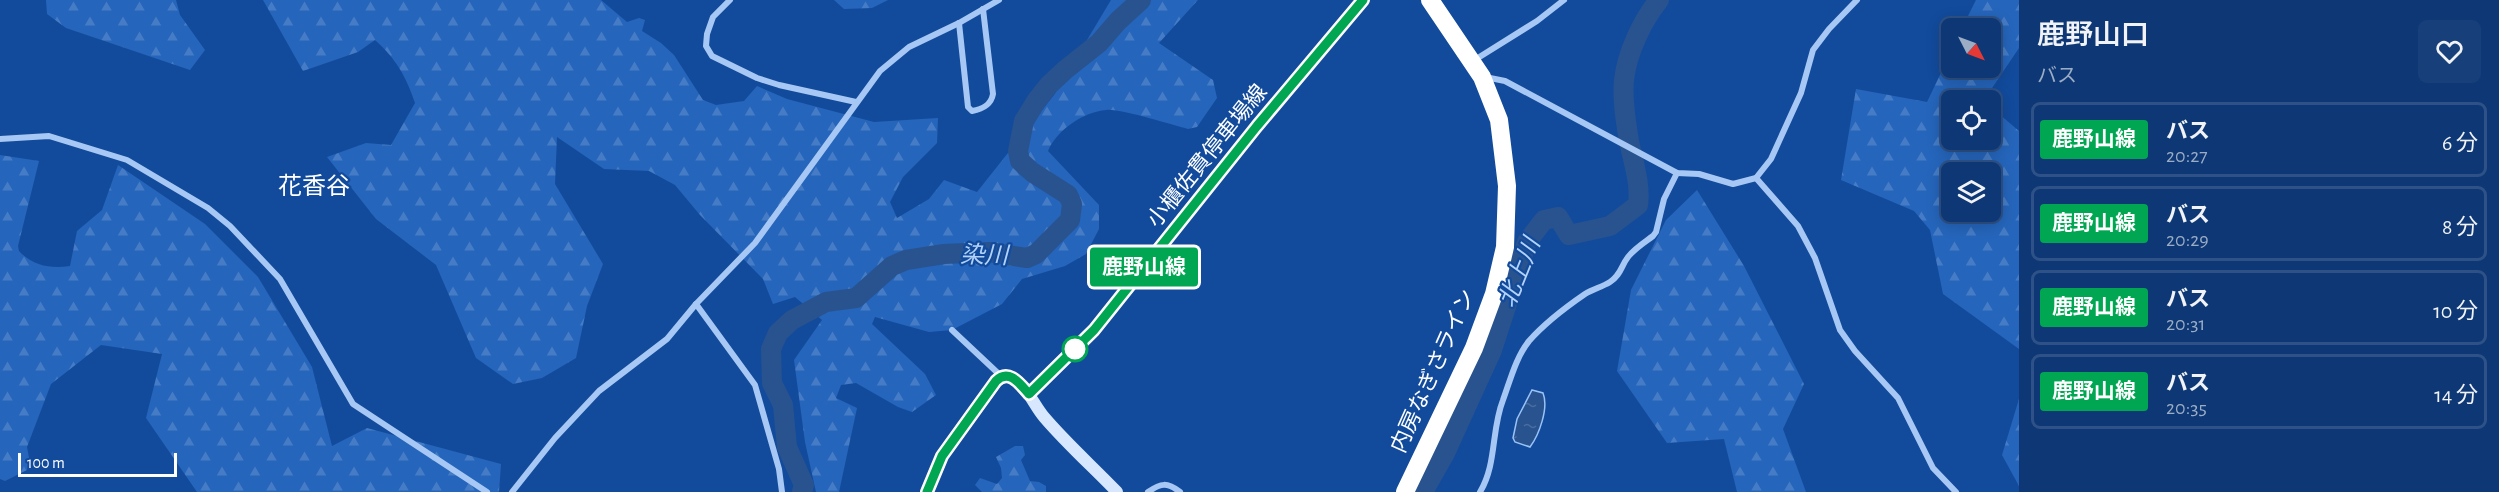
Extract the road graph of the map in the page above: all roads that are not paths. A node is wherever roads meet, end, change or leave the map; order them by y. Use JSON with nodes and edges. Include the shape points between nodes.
{"nodes":[{"id":1,"x":730,"y":0,"type":"edge"},
{"id":2,"x":999,"y":0,"type":"edge"},
{"id":3,"x":1363,"y":0,"type":"edge"},
{"id":4,"x":1430,"y":0,"type":"edge"},
{"id":5,"x":1564,"y":0,"type":"edge"},
{"id":6,"x":1857,"y":0,"type":"edge"},
{"id":7,"x":983,"y":9,"type":"junction"},
{"id":8,"x":960,"y":23,"type":"junction"},
{"id":9,"x":1477,"y":69,"type":"junction"},
{"id":10,"x":856,"y":102,"type":"junction"},
{"id":11,"x":0,"y":139,"type":"edge"},
{"id":12,"x":1677,"y":173,"type":"junction"},
{"id":13,"x":1756,"y":178,"type":"junction"},
{"id":14,"x":696,"y":304,"type":"junction"},
{"id":15,"x":952,"y":330,"type":"dead end"},
{"id":16,"x":1001,"y":376,"type":"junction"},
{"id":17,"x":1029,"y":394,"type":"junction"},
{"id":18,"x":487,"y":492,"type":"edge"},
{"id":19,"x":512,"y":492,"type":"edge"},
{"id":20,"x":782,"y":492,"type":"edge"},
{"id":21,"x":927,"y":492,"type":"edge"},
{"id":22,"x":1118,"y":492,"type":"edge"},
{"id":23,"x":1148,"y":492,"type":"edge"},
{"id":24,"x":1180,"y":492,"type":"edge"},
{"id":25,"x":1406,"y":492,"type":"edge"},
{"id":26,"x":1480,"y":492,"type":"edge"},
{"id":27,"x":1956,"y":492,"type":"edge"}],
"edges":[{"from":1,"to":10,"type":"street","via":[[713,17],[707,34],[706,46],[712,56],[757,78]]},
{"from":2,"to":7,"type":"street"},
{"from":3,"to":17,"type":"main road","name":"小櫃佐貫停車場線","via":[[1094,330]]},
{"from":4,"to":9,"type":"highway","name":"内房なぎさライン"},
{"from":5,"to":9,"type":"street"},
{"from":6,"to":13,"type":"street","via":[[1812,50],[1801,93],[1771,159]]},
{"from":7,"to":8,"type":"street"},
{"from":7,"to":8,"type":"street","via":[[993,94],[992,101],[972,111],[968,107]]},
{"from":8,"to":10,"type":"street","via":[[909,47],[880,71]]},
{"from":9,"to":12,"type":"street"},
{"from":9,"to":25,"type":"highway","name":"内房なぎさライン","via":[[1499,120],[1507,186],[1505,246],[1494,294],[1474,348]]},
{"from":10,"to":14,"type":"street","via":[[755,243]]},
{"from":11,"to":18,"type":"street","via":[[49,136],[127,160],[208,208],[280,279],[353,404]]},
{"from":12,"to":13,"type":"street","via":[[1699,174],[1732,184]]},
{"from":12,"to":26,"type":"street","via":[[1666,193],[1653,236],[1628,257],[1611,282],[1562,311],[1529,342],[1501,403],[1493,437],[1492,465]]},
{"from":13,"to":27,"type":"street","via":[[1798,226],[1815,258],[1840,330],[1898,398],[1934,468]]},
{"from":14,"to":19,"type":"street","via":[[667,339],[599,391]]},
{"from":14,"to":20,"type":"street","via":[[755,385]]},
{"from":15,"to":16,"type":"street"},
{"from":16,"to":17,"type":"main road","via":[[1012,377]]},
{"from":16,"to":21,"type":"main road","via":[[942,456]]},
{"from":17,"to":22,"type":"main road","via":[[1043,416]]},
{"from":23,"to":24,"type":"street","via":[[1168,484]]}]}
